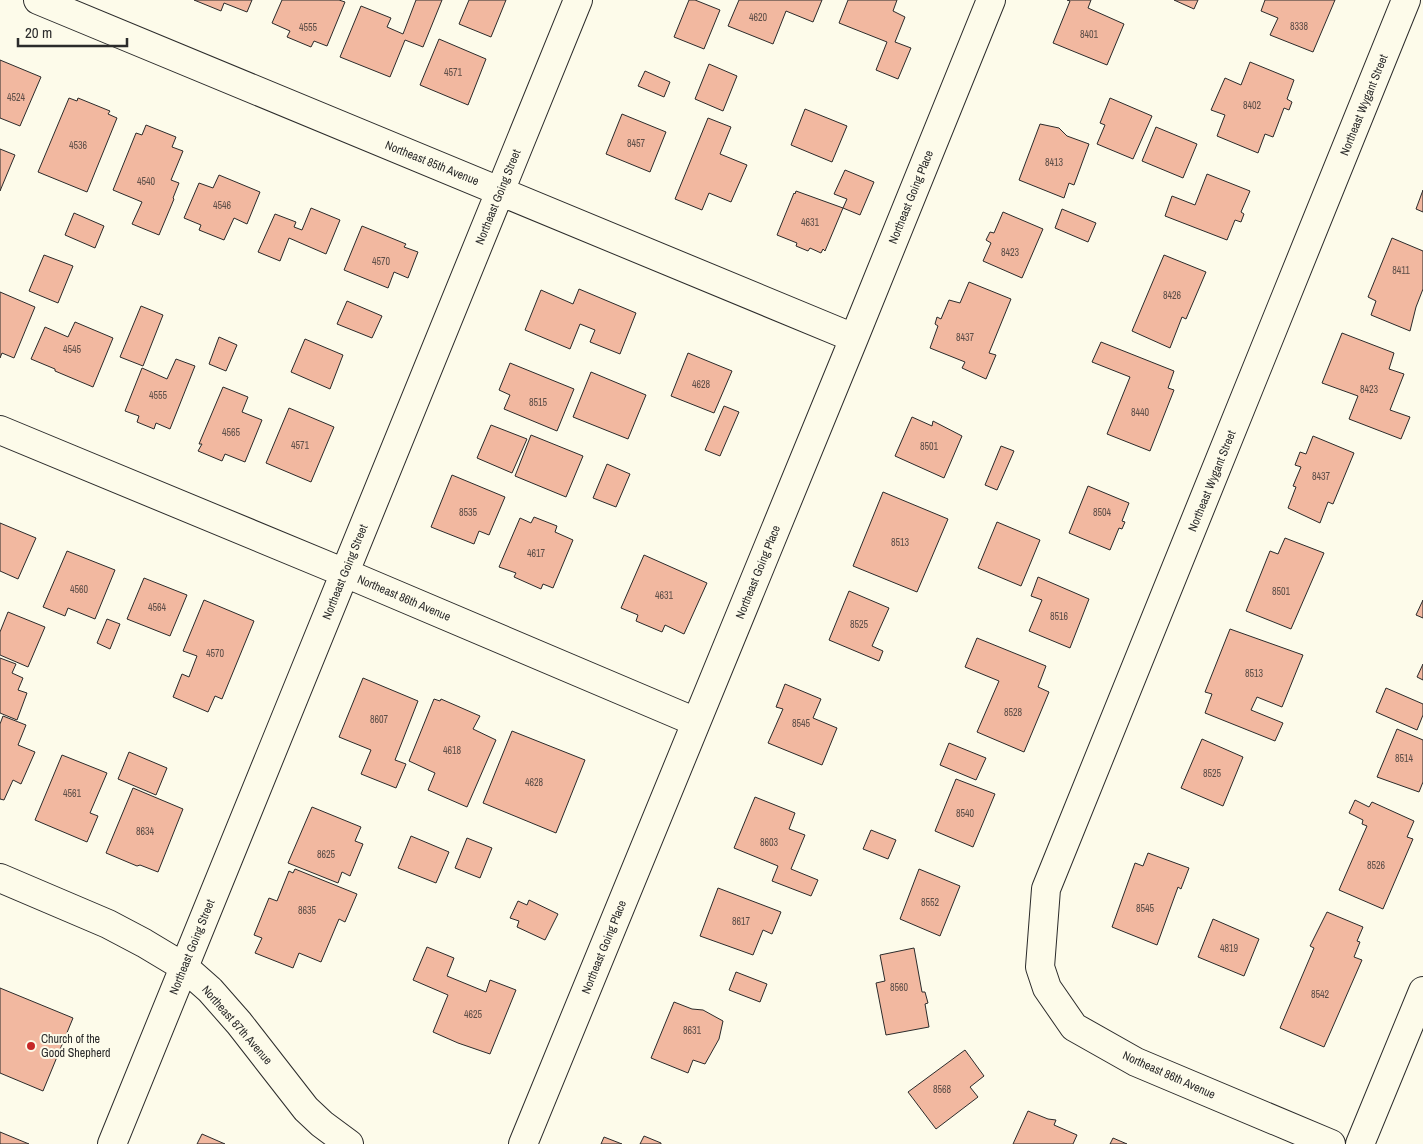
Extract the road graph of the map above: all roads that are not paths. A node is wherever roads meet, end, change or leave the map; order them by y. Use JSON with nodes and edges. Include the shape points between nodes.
{"nodes":[{"id":1,"x":38,"y":0,"type":"edge"},
{"id":2,"x":578,"y":0,"type":"edge"},
{"id":3,"x":991,"y":0,"type":"edge"},
{"id":4,"x":1406,"y":0,"type":"edge"},
{"id":5,"x":500,"y":191,"type":"junction"},
{"id":6,"x":854,"y":338,"type":"junction"},
{"id":7,"x":0,"y":430,"type":"edge"},
{"id":8,"x":345,"y":573,"type":"junction"},
{"id":9,"x":696,"y":722,"type":"junction"},
{"id":10,"x":0,"y":878,"type":"edge"},
{"id":11,"x":184,"y":967,"type":"junction"},
{"id":12,"x":1040,"y":967,"type":"joint"},
{"id":13,"x":1423,"y":991,"type":"edge"},
{"id":14,"x":112,"y":1144,"type":"edge"},
{"id":15,"x":349,"y":1144,"type":"edge"},
{"id":16,"x":523,"y":1144,"type":"edge"},
{"id":17,"x":1332,"y":1144,"type":"edge"},
{"id":18,"x":1360,"y":1144,"type":"edge"}],
"edges":[{"from":1,"to":5,"type":"street","name":"Northeast 85th Avenue"},
{"from":2,"to":5,"type":"street","name":"Northeast Going Street"},
{"from":3,"to":6,"type":"street","name":"Northeast Going Place"},
{"from":4,"to":12,"type":"street","name":"Northeast Wygant Street","via":[[1046,889]]},
{"from":5,"to":6,"type":"street","name":"Northeast 85th Avenue"},
{"from":5,"to":8,"type":"street","name":"Northeast Going Street"},
{"from":6,"to":9,"type":"street","name":"Northeast Going Place"},
{"from":7,"to":8,"type":"street","name":"Northeast 86th Avenue"},
{"from":8,"to":9,"type":"street","name":"Northeast 86th Avenue"},
{"from":8,"to":11,"type":"street","name":"Northeast Going Street"},
{"from":9,"to":16,"type":"street","name":"Northeast Going Place"},
{"from":10,"to":11,"type":"street","name":"Northeast 87th Avenue","via":[[108,924]]},
{"from":11,"to":14,"type":"street","name":"Northeast Going Street"},
{"from":11,"to":15,"type":"street","name":"Northeast 87th Avenue","via":[[239,1023],[306,1109]]},
{"from":12,"to":17,"type":"street","name":"Northeast 86th Avenue","via":[[1047,988],[1074,1027],[1136,1062]]},
{"from":13,"to":18,"type":"street"}]}
